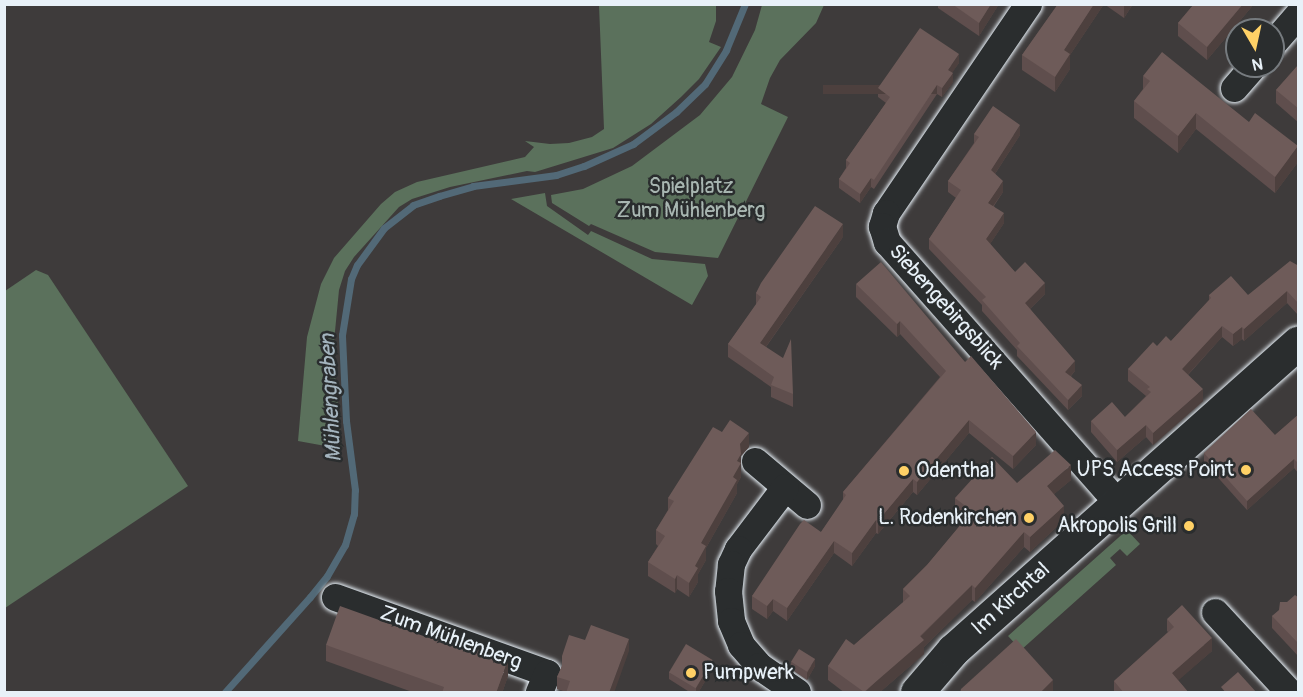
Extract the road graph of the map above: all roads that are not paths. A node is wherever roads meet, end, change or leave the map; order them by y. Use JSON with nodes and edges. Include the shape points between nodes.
{"nodes":[{"id":1,"x":1028,"y":4,"type":"edge"},
{"id":2,"x":1299,"y":15,"type":"edge"},
{"id":3,"x":1285,"y":31,"type":"edge"},
{"id":4,"x":1243,"y":78,"type":"edge"},
{"id":5,"x":1234,"y":88,"type":"dead end"},
{"id":6,"x":1299,"y":343,"type":"edge"},
{"id":7,"x":754,"y":461,"type":"dead end"},
{"id":8,"x":785,"y":488,"type":"junction"},
{"id":9,"x":1119,"y":504,"type":"junction"},
{"id":10,"x":807,"y":505,"type":"dead end"},
{"id":11,"x":335,"y":597,"type":"dead end"},
{"id":12,"x":1215,"y":612,"type":"dead end"},
{"id":13,"x":539,"y":693,"type":"edge"},
{"id":14,"x":797,"y":693,"type":"edge"},
{"id":15,"x":916,"y":693,"type":"edge"},
{"id":16,"x":1288,"y":693,"type":"edge"}],
"edges":[{"from":1,"to":9,"type":"street","name":"Siebengebirgsblick","via":[[886,213],[882,226],[887,242]]},
{"from":2,"to":3,"type":"street"},
{"from":4,"to":5,"type":"street"},
{"from":6,"to":9,"type":"street","name":"Im Kirchtal"},
{"from":7,"to":8,"type":"street"},
{"from":8,"to":10,"type":"street"},
{"from":8,"to":14,"type":"street","via":[[738,549],[731,564],[728,591],[731,621],[741,645],[759,666]]},
{"from":9,"to":15,"type":"street","name":"Im Kirchtal","via":[[953,650]]},
{"from":11,"to":13,"type":"street","name":"Zum Mühlenberg","via":[[546,673]]},
{"from":12,"to":16,"type":"street"}]}
